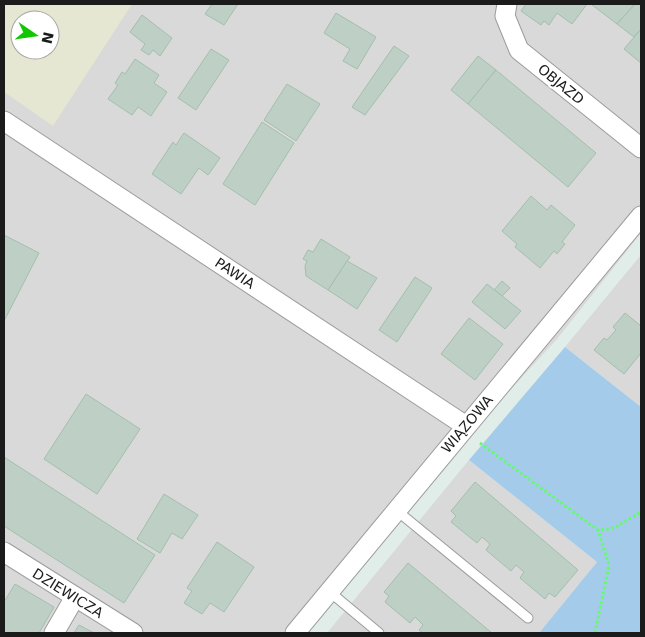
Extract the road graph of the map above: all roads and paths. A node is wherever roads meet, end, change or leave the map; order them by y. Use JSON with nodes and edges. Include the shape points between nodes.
{"nodes":[{"id":1,"x":507,"y":4,"type":"edge"},
{"id":2,"x":5,"y":124,"type":"edge"},
{"id":3,"x":641,"y":148,"type":"edge"},
{"id":4,"x":641,"y":216,"type":"edge"},
{"id":5,"x":466,"y":426,"type":"junction"},
{"id":6,"x":396,"y":510,"type":"junction"},
{"id":7,"x":641,"y":512,"type":"edge"},
{"id":8,"x":598,"y":530,"type":"junction"},
{"id":9,"x":4,"y":552,"type":"edge"},
{"id":10,"x":330,"y":592,"type":"junction"},
{"id":11,"x":75,"y":597,"type":"junction"},
{"id":12,"x":528,"y":618,"type":"dead end"},
{"id":13,"x":54,"y":633,"type":"edge"},
{"id":14,"x":133,"y":633,"type":"edge"},
{"id":15,"x":295,"y":633,"type":"edge"},
{"id":16,"x":379,"y":633,"type":"edge"},
{"id":17,"x":595,"y":633,"type":"edge"}],
"edges":[{"from":1,"to":3,"type":"street","name":"OBJAZD","via":[[505,16],[519,50]]},
{"from":2,"to":5,"type":"street","name":"PAWIA"},
{"from":4,"to":5,"type":"street","name":"WIĄZOWA"},
{"from":5,"to":6,"type":"street","name":"WIĄZOWA"},
{"from":5,"to":8,"type":"path","via":[[484,447]]},
{"from":6,"to":10,"type":"street","name":"WIĄZOWA"},
{"from":6,"to":12,"type":"lane"},
{"from":7,"to":8,"type":"path","via":[[614,528]]},
{"from":8,"to":17,"type":"path","via":[[609,565]]},
{"from":9,"to":11,"type":"street","name":"DZIEWICZA"},
{"from":10,"to":15,"type":"street","name":"WIĄZOWA"},
{"from":10,"to":16,"type":"lane"},
{"from":11,"to":13,"type":"street"},
{"from":11,"to":14,"type":"street","name":"DZIEWICZA"}]}
